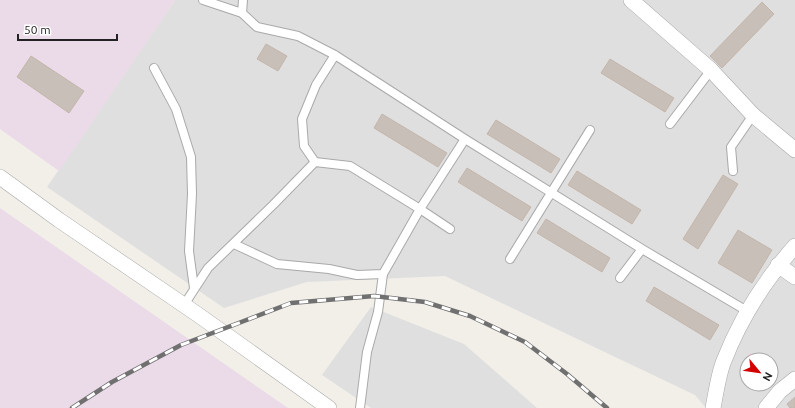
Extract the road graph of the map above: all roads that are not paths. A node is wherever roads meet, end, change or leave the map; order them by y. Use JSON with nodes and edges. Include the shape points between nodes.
{"nodes":[{"id":1,"x":202,"y":0,"type":"edge"},
{"id":2,"x":243,"y":0,"type":"edge"},
{"id":3,"x":631,"y":0,"type":"edge"},
{"id":4,"x":242,"y":13,"type":"junction"},
{"id":5,"x":335,"y":55,"type":"junction"},
{"id":6,"x":154,"y":68,"type":"dead end"},
{"id":7,"x":711,"y":70,"type":"junction"},
{"id":8,"x":753,"y":115,"type":"junction"},
{"id":9,"x":670,"y":124,"type":"dead end"},
{"id":10,"x":590,"y":130,"type":"dead end"},
{"id":11,"x":465,"y":139,"type":"junction"},
{"id":12,"x":795,"y":150,"type":"edge"},
{"id":13,"x":315,"y":162,"type":"junction"},
{"id":14,"x":733,"y":171,"type":"dead end"},
{"id":15,"x":0,"y":177,"type":"edge"},
{"id":16,"x":551,"y":192,"type":"junction"},
{"id":17,"x":420,"y":209,"type":"junction"},
{"id":18,"x":450,"y":230,"type":"dead end"},
{"id":19,"x":234,"y":244,"type":"junction"},
{"id":20,"x":795,"y":246,"type":"edge"},
{"id":21,"x":642,"y":249,"type":"junction"},
{"id":22,"x":510,"y":259,"type":"dead end"},
{"id":23,"x":778,"y":265,"type":"junction"},
{"id":24,"x":383,"y":274,"type":"junction"},
{"id":25,"x":795,"y":277,"type":"edge"},
{"id":26,"x":620,"y":278,"type":"dead end"},
{"id":27,"x":194,"y":288,"type":"junction"},
{"id":28,"x":184,"y":305,"type":"junction"},
{"id":29,"x":747,"y":311,"type":"junction"},
{"id":30,"x":795,"y":380,"type":"edge"},
{"id":31,"x":329,"y":408,"type":"edge"},
{"id":32,"x":360,"y":408,"type":"edge"},
{"id":33,"x":713,"y":408,"type":"edge"},
{"id":34,"x":766,"y":408,"type":"edge"}],
"edges":[{"from":1,"to":4,"type":"lane"},
{"from":2,"to":4,"type":"lane"},
{"from":3,"to":7,"type":"street"},
{"from":4,"to":5,"type":"lane","via":[[257,27],[298,36]]},
{"from":5,"to":11,"type":"lane"},
{"from":5,"to":13,"type":"lane","via":[[316,85],[302,119],[304,146]]},
{"from":6,"to":27,"type":"lane","via":[[176,109],[191,157],[189,251]]},
{"from":7,"to":8,"type":"street"},
{"from":7,"to":9,"type":"lane"},
{"from":8,"to":12,"type":"street"},
{"from":8,"to":14,"type":"lane","via":[[731,146]]},
{"from":10,"to":16,"type":"lane"},
{"from":11,"to":16,"type":"lane"},
{"from":11,"to":17,"type":"lane"},
{"from":13,"to":17,"type":"lane","via":[[350,166]]},
{"from":13,"to":19,"type":"lane"},
{"from":15,"to":28,"type":"street"},
{"from":16,"to":21,"type":"lane"},
{"from":16,"to":22,"type":"lane"},
{"from":17,"to":18,"type":"lane"},
{"from":17,"to":24,"type":"lane"},
{"from":19,"to":24,"type":"lane","via":[[277,264],[357,274]]},
{"from":19,"to":27,"type":"lane","via":[[208,268]]},
{"from":20,"to":23,"type":"street"},
{"from":21,"to":26,"type":"lane"},
{"from":21,"to":29,"type":"lane"},
{"from":23,"to":25,"type":"street"},
{"from":23,"to":29,"type":"street"},
{"from":24,"to":32,"type":"lane","via":[[378,312],[367,352]]},
{"from":27,"to":28,"type":"lane"},
{"from":28,"to":31,"type":"street"},
{"from":29,"to":33,"type":"street","via":[[723,364]]},
{"from":30,"to":34,"type":"street","via":[[780,391]]}]}
